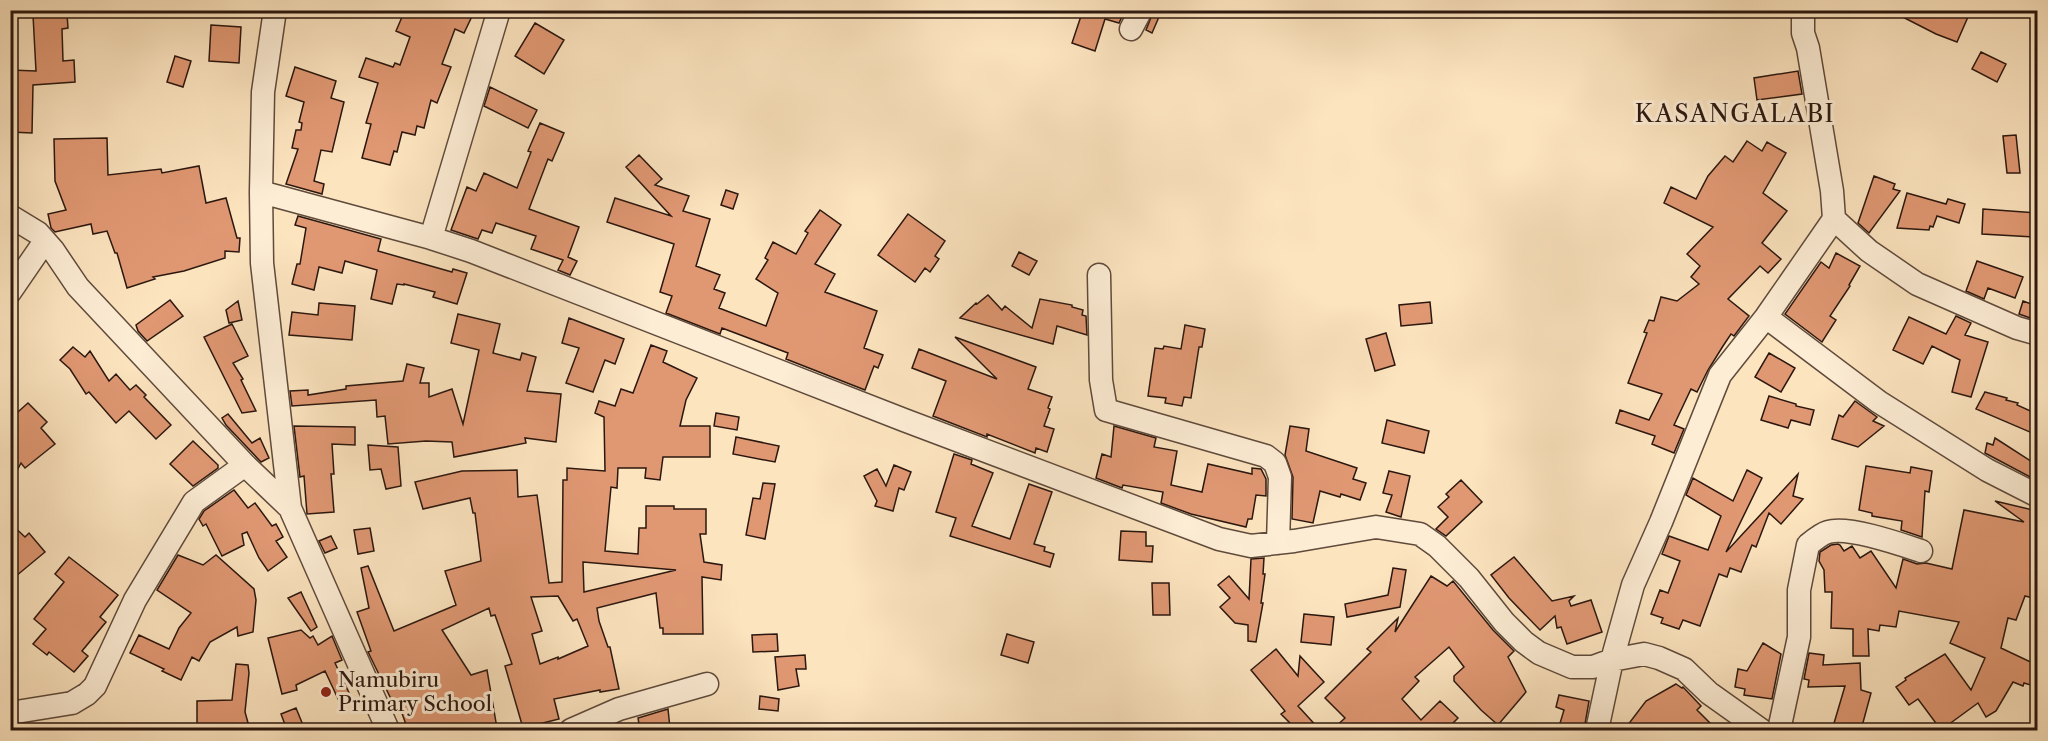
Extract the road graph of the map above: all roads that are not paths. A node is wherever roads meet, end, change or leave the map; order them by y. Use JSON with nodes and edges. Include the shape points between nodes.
{"nodes":[{"id":1,"x":275,"y":10,"type":"edge"},
{"id":2,"x":499,"y":10,"type":"edge"},
{"id":3,"x":1803,"y":10,"type":"edge"},
{"id":4,"x":261,"y":192,"type":"junction"},
{"id":5,"x":10,"y":216,"type":"edge"},
{"id":6,"x":1833,"y":219,"type":"junction"},
{"id":7,"x":431,"y":238,"type":"junction"},
{"id":8,"x":45,"y":241,"type":"junction"},
{"id":9,"x":1099,"y":275,"type":"dead end"},
{"id":10,"x":10,"y":292,"type":"edge"},
{"id":11,"x":1766,"y":316,"type":"junction"},
{"id":12,"x":2037,"y":334,"type":"edge"},
{"id":13,"x":245,"y":465,"type":"junction"},
{"id":14,"x":2037,"y":496,"type":"edge"},
{"id":15,"x":290,"y":508,"type":"junction"},
{"id":16,"x":1278,"y":543,"type":"junction"},
{"id":17,"x":1921,"y":551,"type":"dead end"},
{"id":18,"x":1612,"y":660,"type":"junction"},
{"id":19,"x":706,"y":684,"type":"dead end"},
{"id":20,"x":10,"y":713,"type":"edge"},
{"id":21,"x":388,"y":730,"type":"edge"},
{"id":22,"x":571,"y":730,"type":"edge"},
{"id":23,"x":1598,"y":730,"type":"edge"},
{"id":24,"x":1761,"y":730,"type":"edge"},
{"id":25,"x":1779,"y":730,"type":"edge"}],
"edges":[{"from":1,"to":4,"type":"street","via":[[263,92]]},
{"from":2,"to":7,"type":"street"},
{"from":3,"to":6,"type":"street","via":[[1803,33],[1832,191]]},
{"from":4,"to":7,"type":"street"},
{"from":4,"to":15,"type":"street","via":[[262,263]]},
{"from":5,"to":8,"type":"street"},
{"from":6,"to":11,"type":"street"},
{"from":6,"to":12,"type":"street","via":[[1869,251],[1917,284]]},
{"from":7,"to":16,"type":"street","via":[[471,250],[1219,539],[1251,546]]},
{"from":8,"to":10,"type":"street"},
{"from":8,"to":13,"type":"street","via":[[78,287]]},
{"from":9,"to":16,"type":"street","via":[[1101,381],[1106,410],[1266,456],[1275,464],[1280,477]]},
{"from":11,"to":14,"type":"street","via":[[1879,402]]},
{"from":11,"to":18,"type":"street","via":[[1720,375],[1633,585]]},
{"from":13,"to":15,"type":"street"},
{"from":13,"to":20,"type":"street","via":[[194,502],[135,600],[95,686],[72,703]]},
{"from":15,"to":21,"type":"street"},
{"from":16,"to":18,"type":"street","via":[[1376,527],[1420,534],[1437,546],[1504,622],[1539,653],[1572,667],[1593,667]]},
{"from":17,"to":25,"type":"street","via":[[1882,538],[1846,532],[1829,532],[1808,545],[1799,590],[1799,637]]},
{"from":18,"to":23,"type":"street"},
{"from":18,"to":24,"type":"street","via":[[1644,654],[1684,669],[1709,693]]},
{"from":19,"to":22,"type":"street","via":[[619,709]]}]}
